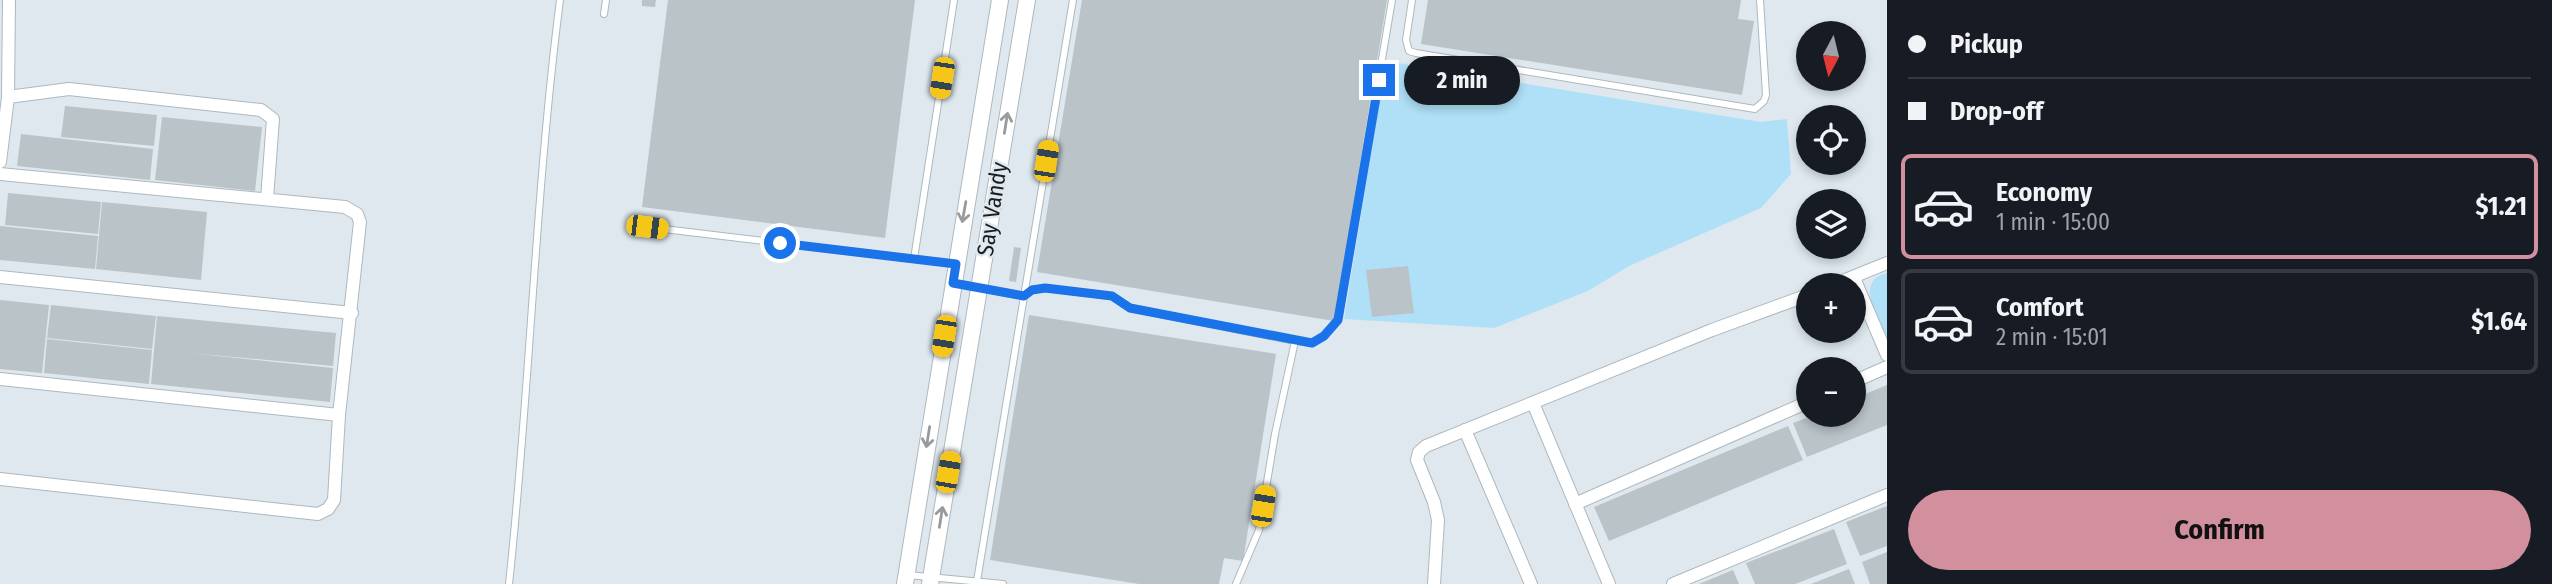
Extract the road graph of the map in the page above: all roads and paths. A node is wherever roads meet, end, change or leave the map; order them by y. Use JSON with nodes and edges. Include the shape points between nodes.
{"nodes":[{"id":1,"x":9,"y":0,"type":"edge"},
{"id":2,"x":560,"y":0,"type":"edge"},
{"id":3,"x":606,"y":0,"type":"edge"},
{"id":4,"x":954,"y":0,"type":"edge"},
{"id":5,"x":1000,"y":0,"type":"edge"},
{"id":6,"x":1027,"y":0,"type":"edge"},
{"id":7,"x":1073,"y":0,"type":"edge"},
{"id":8,"x":1392,"y":0,"type":"edge"},
{"id":9,"x":1412,"y":0,"type":"edge"},
{"id":10,"x":1759,"y":0,"type":"edge"},
{"id":11,"x":604,"y":14,"type":"dead end"},
{"id":12,"x":9,"y":97,"type":"junction"},
{"id":13,"x":0,"y":162,"type":"edge"},
{"id":14,"x":0,"y":174,"type":"edge"},
{"id":15,"x":267,"y":199,"type":"junction"},
{"id":16,"x":647,"y":227,"type":"dead end"},
{"id":17,"x":914,"y":259,"type":"junction"},
{"id":18,"x":1887,"y":263,"type":"edge"},
{"id":19,"x":956,"y":264,"type":"junction"},
{"id":20,"x":1865,"y":273,"type":"edge"},
{"id":21,"x":0,"y":277,"type":"edge"},
{"id":22,"x":953,"y":283,"type":"junction"},
{"id":23,"x":979,"y":288,"type":"junction"},
{"id":24,"x":1024,"y":296,"type":"junction"},
{"id":25,"x":1796,"y":299,"type":"edge"},
{"id":26,"x":1866,"y":306,"type":"edge"},
{"id":27,"x":352,"y":313,"type":"junction"},
{"id":28,"x":1295,"y":341,"type":"junction"},
{"id":29,"x":1887,"y":355,"type":"edge"},
{"id":30,"x":1887,"y":367,"type":"edge"},
{"id":31,"x":1866,"y":376,"type":"edge"},
{"id":32,"x":0,"y":379,"type":"edge"},
{"id":33,"x":1533,"y":403,"type":"junction"},
{"id":34,"x":1796,"y":407,"type":"edge"},
{"id":35,"x":339,"y":415,"type":"junction"},
{"id":36,"x":1465,"y":430,"type":"junction"},
{"id":37,"x":0,"y":480,"type":"edge"},
{"id":38,"x":1887,"y":495,"type":"edge"},
{"id":39,"x":1576,"y":503,"type":"junction"},
{"id":40,"x":906,"y":579,"type":"edge"},
{"id":41,"x":930,"y":581,"type":"edge"},
{"id":42,"x":977,"y":581,"type":"junction"},
{"id":43,"x":509,"y":584,"type":"edge"},
{"id":44,"x":1003,"y":584,"type":"edge"},
{"id":45,"x":1236,"y":584,"type":"edge"},
{"id":46,"x":1434,"y":584,"type":"edge"},
{"id":47,"x":1531,"y":584,"type":"edge"},
{"id":48,"x":1609,"y":584,"type":"edge"},
{"id":49,"x":1673,"y":584,"type":"edge"}],
"edges":[{"from":1,"to":12,"type":"street"},
{"from":2,"to":43,"type":"lane"},
{"from":3,"to":11,"type":"lane"},
{"from":4,"to":17,"type":"lane"},
{"from":5,"to":19,"type":"street","name":"Say Vandy","one_way":true},
{"from":23,"to":6,"type":"street","name":"Say Vandy","one_way":true},
{"from":7,"to":24,"type":"lane"},
{"from":8,"to":28,"type":"lane","via":[[1338,320],[1312,343]]},
{"from":9,"to":10,"type":"lane","via":[[1405,40],[1409,51],[1755,109],[1766,95]]},
{"from":12,"to":13,"type":"street"},
{"from":12,"to":15,"type":"street","via":[[69,89],[269,113],[273,119]]},
{"from":14,"to":15,"type":"street"},
{"from":15,"to":27,"type":"street","via":[[345,207],[357,214]]},
{"from":16,"to":17,"type":"lane"},
{"from":17,"to":19,"type":"lane"},
{"from":18,"to":20,"type":"street"},
{"from":19,"to":22,"type":"street","name":"Say Vandy"},
{"from":21,"to":27,"type":"street"},
{"from":22,"to":23,"type":"lane"},
{"from":22,"to":40,"type":"street","name":"Say Vandy","one_way":true},
{"from":23,"to":24,"type":"lane"},
{"from":41,"to":23,"type":"street","name":"Say Vandy","one_way":true},
{"from":24,"to":28,"type":"lane","via":[[1045,288],[1112,296],[1130,308]]},
{"from":24,"to":42,"type":"lane"},
{"from":25,"to":33,"type":"street"},
{"from":26,"to":29,"type":"street"},
{"from":27,"to":35,"type":"street"},
{"from":28,"to":45,"type":"lane","via":[[1259,530]]},
{"from":30,"to":31,"type":"street"},
{"from":32,"to":35,"type":"street"},
{"from":33,"to":36,"type":"street"},
{"from":33,"to":39,"type":"street"},
{"from":34,"to":39,"type":"street"},
{"from":35,"to":37,"type":"street","via":[[334,500],[318,514]]},
{"from":36,"to":46,"type":"street","via":[[1426,446],[1417,460],[1438,520]]},
{"from":36,"to":47,"type":"street"},
{"from":38,"to":49,"type":"street"},
{"from":39,"to":48,"type":"street"},
{"from":40,"to":41,"type":"lane"},
{"from":41,"to":42,"type":"lane"},
{"from":42,"to":44,"type":"lane"}]}
